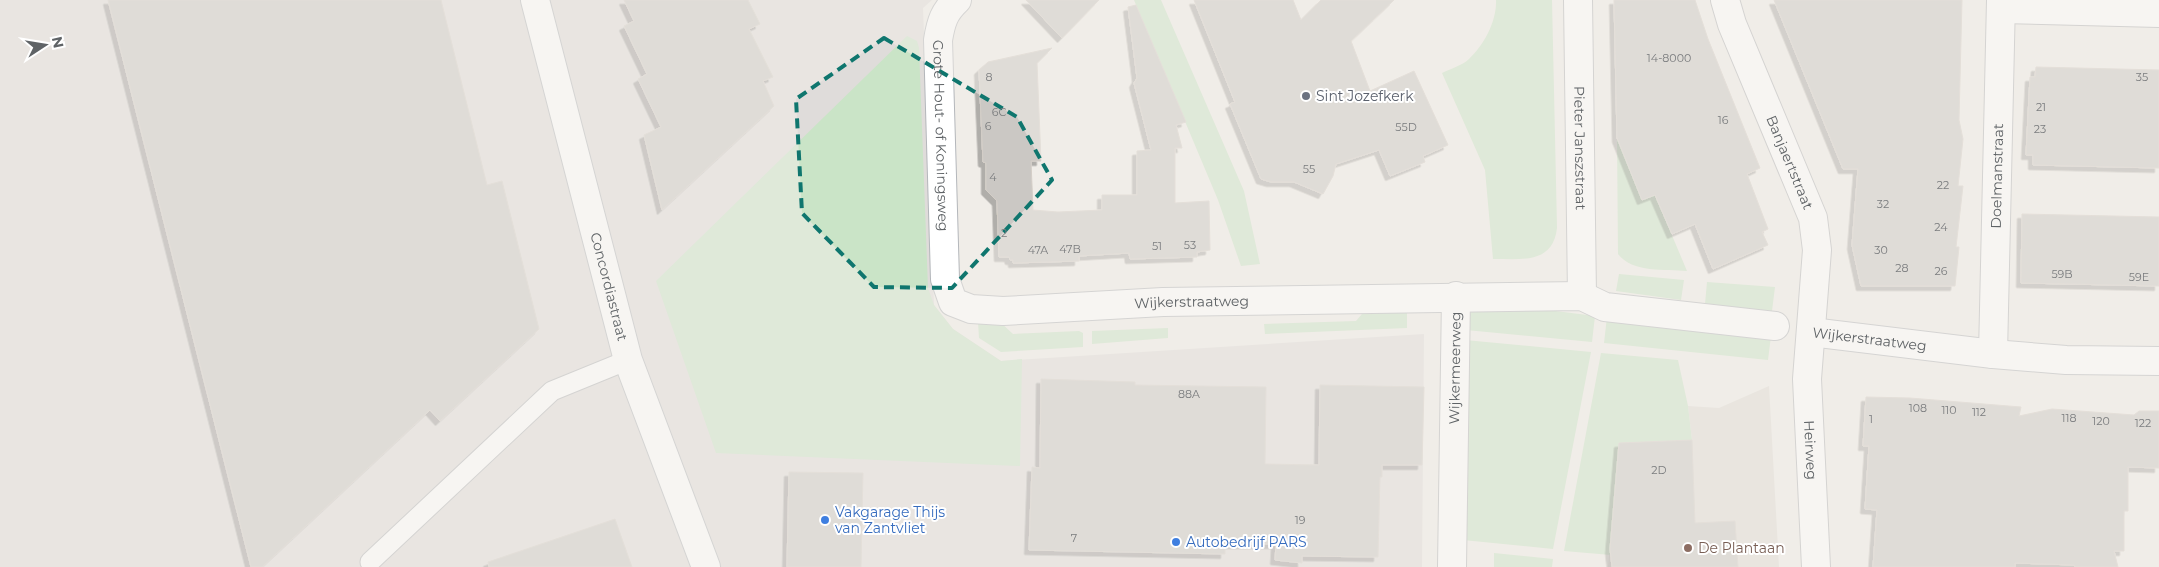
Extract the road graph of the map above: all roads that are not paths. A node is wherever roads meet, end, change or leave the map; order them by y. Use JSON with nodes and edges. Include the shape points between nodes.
{"nodes":[{"id":1,"x":535,"y":0,"type":"edge"},
{"id":2,"x":957,"y":0,"type":"edge"},
{"id":3,"x":1578,"y":0,"type":"edge"},
{"id":4,"x":1725,"y":0,"type":"edge"},
{"id":5,"x":2001,"y":5,"type":"edge"},
{"id":6,"x":2159,"y":13,"type":"edge"},
{"id":7,"x":945,"y":278,"type":"joint"},
{"id":8,"x":1456,"y":296,"type":"junction"},
{"id":9,"x":1582,"y":296,"type":"junction"},
{"id":10,"x":1811,"y":332,"type":"junction"},
{"id":11,"x":1992,"y":354,"type":"junction"},
{"id":12,"x":628,"y":360,"type":"junction"},
{"id":13,"x":2159,"y":361,"type":"edge"},
{"id":14,"x":370,"y":562,"type":"dead end"},
{"id":15,"x":706,"y":567,"type":"edge"},
{"id":16,"x":1452,"y":567,"type":"edge"},
{"id":17,"x":1816,"y":567,"type":"edge"}],
"edges":[{"from":1,"to":12,"type":"street","name":"Concordiastraat"},
{"from":2,"to":7,"type":"street","name":"Grote Hout- of Koningsweg","via":[[941,21],[938,40]]},
{"from":3,"to":9,"type":"street","name":"Pieter Janszstraat"},
{"from":4,"to":10,"type":"street","name":"Banjaertstraat","via":[[1812,218],[1817,250]]},
{"from":5,"to":6,"type":"street"},
{"from":5,"to":11,"type":"street","name":"Doelmanstraat"},
{"from":7,"to":8,"type":"street","name":"Wijkerstraatweg","via":[[953,302],[972,309],[1003,311],[1163,302]]},
{"from":8,"to":9,"type":"street","name":"Wijkermeerweg"},
{"from":8,"to":16,"type":"street","name":"Wijkermeerweg"},
{"from":9,"to":10,"type":"street","name":"Wijkerstraatweg","via":[[1605,307]]},
{"from":10,"to":11,"type":"street","name":"Wijkerstraatweg"},
{"from":10,"to":17,"type":"street","name":"Heirweg","via":[[1807,379]]},
{"from":11,"to":13,"type":"street","name":"Wijkerstraatweg","via":[[2066,360]]},
{"from":12,"to":14,"type":"lane","via":[[552,391]]},
{"from":12,"to":15,"type":"street","name":"Concordiastraat"}]}
